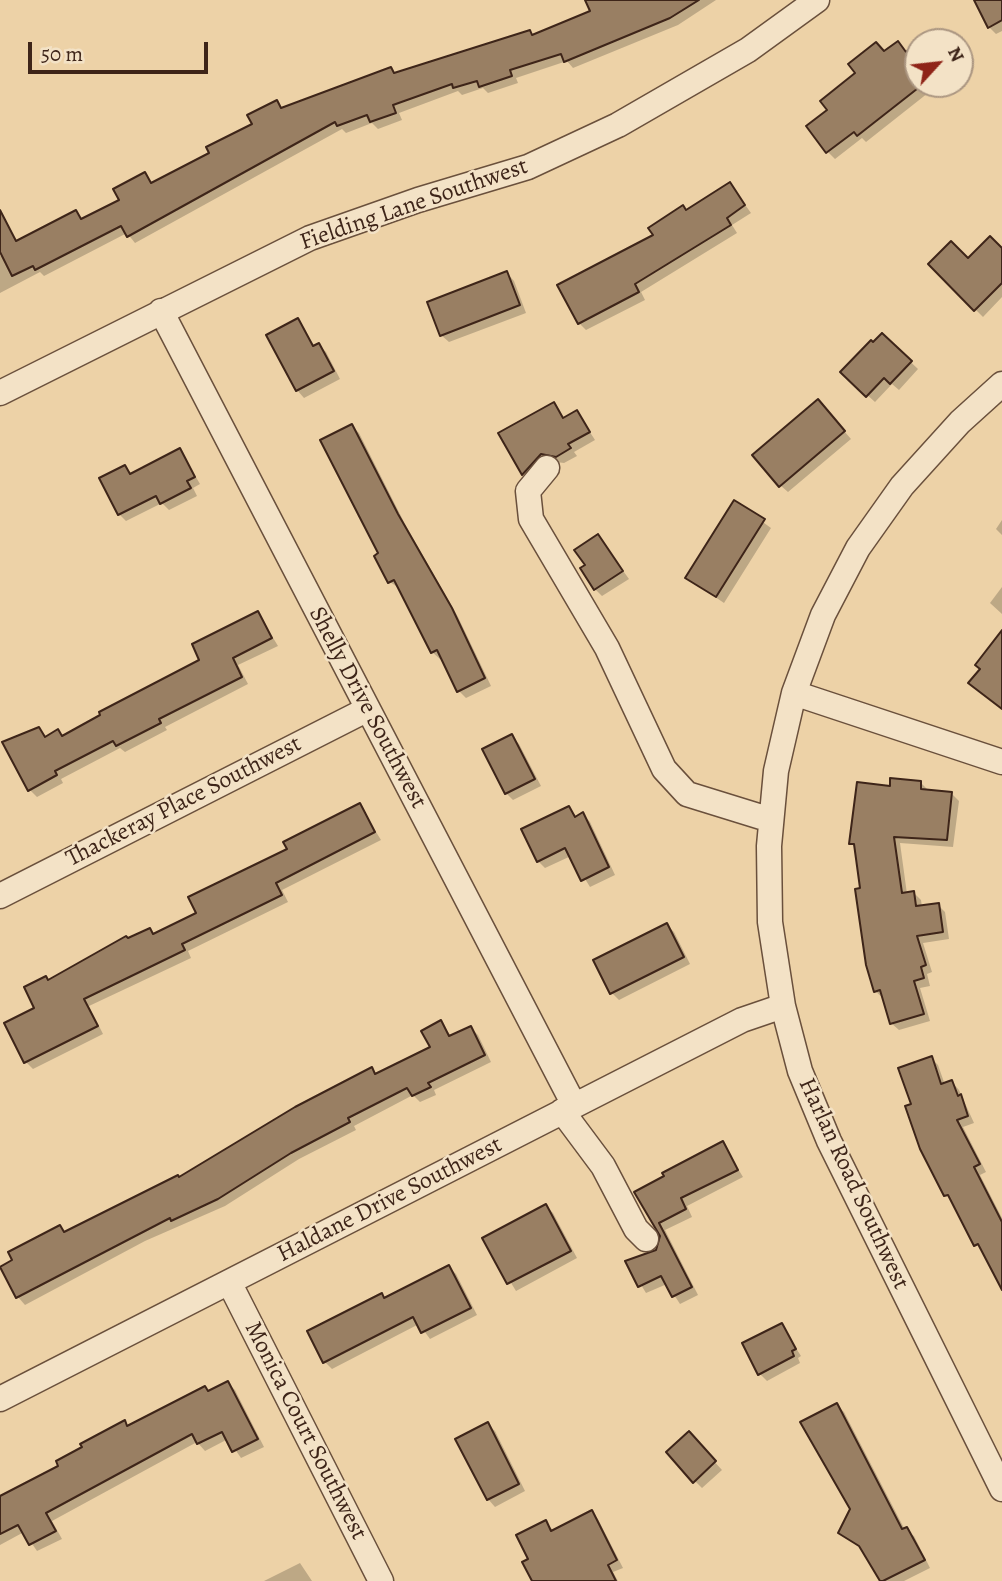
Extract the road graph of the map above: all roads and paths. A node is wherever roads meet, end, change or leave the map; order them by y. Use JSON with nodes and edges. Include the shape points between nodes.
{"nodes":[{"id":1,"x":817,"y":0,"type":"edge"},
{"id":2,"x":160,"y":311,"type":"junction"},
{"id":3,"x":1002,"y":384,"type":"edge"},
{"id":4,"x":0,"y":393,"type":"edge"},
{"id":5,"x":547,"y":468,"type":"dead end"},
{"id":6,"x":794,"y":693,"type":"junction"},
{"id":7,"x":368,"y":709,"type":"junction"},
{"id":8,"x":1002,"y":762,"type":"edge"},
{"id":9,"x":771,"y":820,"type":"junction"},
{"id":10,"x":0,"y":896,"type":"edge"},
{"id":11,"x":783,"y":1006,"type":"junction"},
{"id":12,"x":568,"y":1108,"type":"junction"},
{"id":13,"x":646,"y":1239,"type":"dead end"},
{"id":14,"x":229,"y":1282,"type":"junction"},
{"id":15,"x":0,"y":1399,"type":"edge"},
{"id":16,"x":1002,"y":1489,"type":"edge"},
{"id":17,"x":381,"y":1581,"type":"edge"}],
"edges":[{"from":1,"to":2,"type":"street","name":"Fielding Lane Southwest","via":[[748,50],[618,125],[528,167],[310,238]]},
{"from":2,"to":4,"type":"street","name":"Fielding Lane Southwest"},
{"from":2,"to":7,"type":"street","name":"Shelly Drive Southwest"},
{"from":3,"to":6,"type":"street","name":"Harlan Road Southwest","via":[[902,486],[858,548],[823,615]]},
{"from":5,"to":9,"type":"street","via":[[528,491],[531,519],[607,648],[664,769],[687,794]]},
{"from":6,"to":8,"type":"street"},
{"from":6,"to":9,"type":"street","name":"Harlan Road Southwest","via":[[776,771]]},
{"from":7,"to":10,"type":"street","name":"Thackeray Place Southwest"},
{"from":7,"to":12,"type":"street","name":"Shelly Drive Southwest"},
{"from":9,"to":11,"type":"street","name":"Harlan Road Southwest","via":[[770,922]]},
{"from":11,"to":12,"type":"street","name":"Haldane Drive Southwest","via":[[742,1020]]},
{"from":11,"to":16,"type":"street","name":"Harlan Road Southwest","via":[[800,1070],[828,1141]]},
{"from":12,"to":13,"type":"street","name":"Shelly Drive Southwest"},
{"from":12,"to":14,"type":"street","name":"Haldane Drive Southwest"},
{"from":14,"to":15,"type":"street","name":"Haldane Drive Southwest"},
{"from":14,"to":17,"type":"street","name":"Monica Court Southwest"}]}
